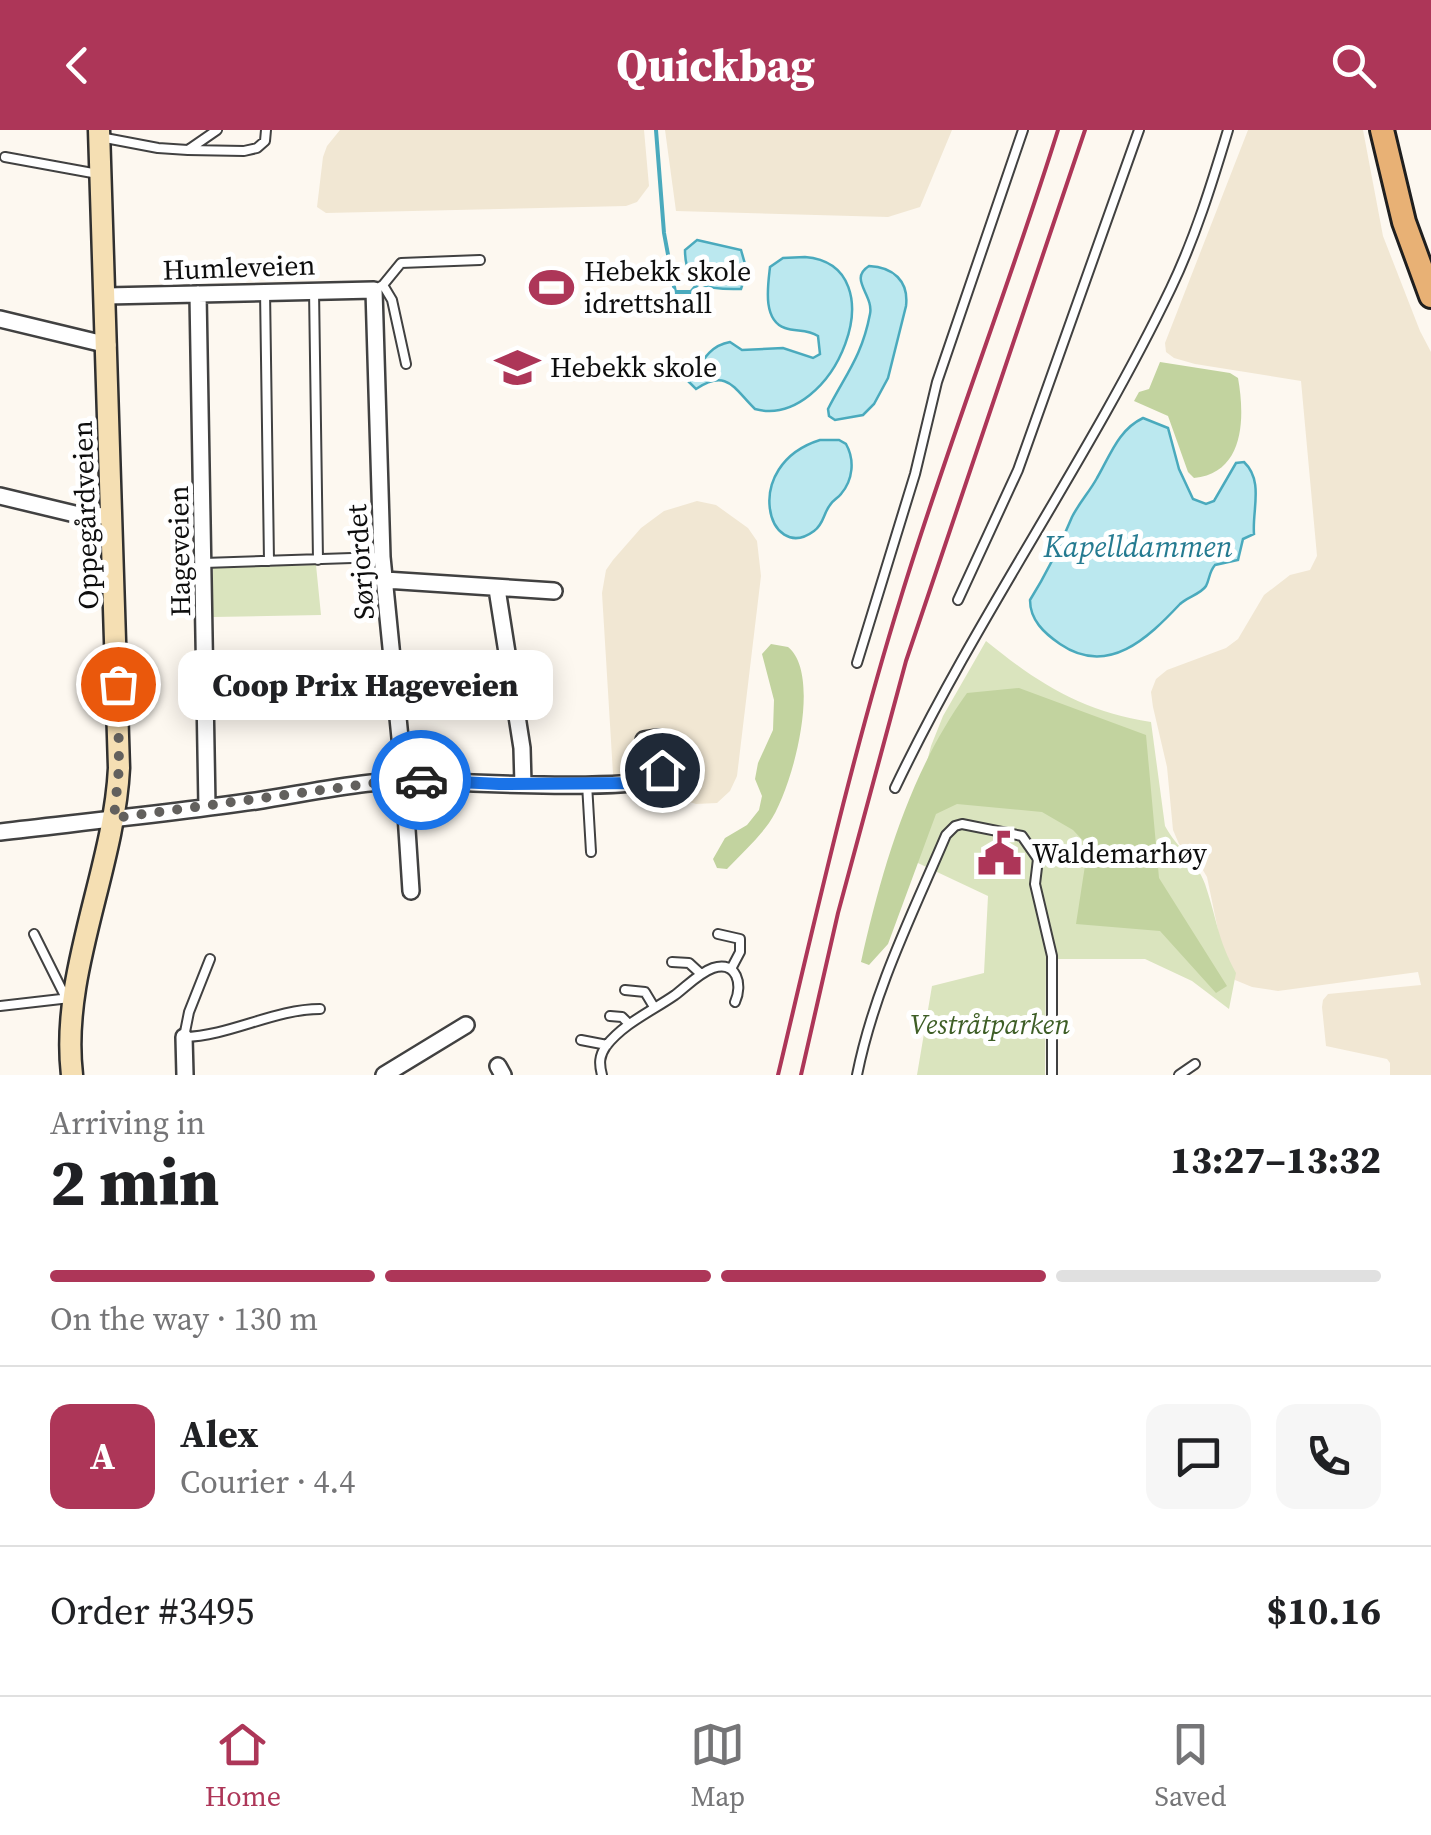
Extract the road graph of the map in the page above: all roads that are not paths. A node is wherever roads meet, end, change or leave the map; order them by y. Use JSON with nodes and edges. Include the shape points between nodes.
{"nodes":[{"id":1,"x":217,"y":130,"type":"edge"},
{"id":2,"x":266,"y":130,"type":"edge"},
{"id":3,"x":1023,"y":130,"type":"edge"},
{"id":4,"x":1139,"y":130,"type":"edge"},
{"id":5,"x":1228,"y":130,"type":"edge"},
{"id":6,"x":1382,"y":130,"type":"edge"},
{"id":7,"x":99,"y":134,"type":"edge"},
{"id":8,"x":188,"y":150,"type":"junction"},
{"id":9,"x":6,"y":157,"type":"dead end"},
{"id":10,"x":102,"y":174,"type":"junction"},
{"id":11,"x":480,"y":260,"type":"dead end"},
{"id":12,"x":378,"y":287,"type":"junction"},
{"id":13,"x":265,"y":290,"type":"junction"},
{"id":14,"x":314,"y":290,"type":"junction"},
{"id":15,"x":198,"y":294,"type":"junction"},
{"id":16,"x":106,"y":296,"type":"junction"},
{"id":17,"x":1431,"y":296,"type":"edge"},
{"id":18,"x":0,"y":319,"type":"edge"},
{"id":19,"x":108,"y":346,"type":"junction"},
{"id":20,"x":406,"y":364,"type":"dead end"},
{"id":21,"x":0,"y":496,"type":"edge"},
{"id":22,"x":112,"y":516,"type":"junction"},
{"id":23,"x":382,"y":557,"type":"junction"},
{"id":24,"x":318,"y":560,"type":"junction"},
{"id":25,"x":269,"y":561,"type":"junction"},
{"id":26,"x":204,"y":562,"type":"junction"},
{"id":27,"x":386,"y":580,"type":"junction"},
{"id":28,"x":497,"y":589,"type":"junction"},
{"id":29,"x":554,"y":591,"type":"dead end"},
{"id":30,"x":958,"y":600,"type":"dead end"},
{"id":31,"x":856,"y":663,"type":"dead end"},
{"id":32,"x":393,"y":664,"type":"junction"},
{"id":33,"x":323,"y":670,"type":"dead end"},
{"id":34,"x":404,"y":779,"type":"junction"},
{"id":35,"x":641,"y":783,"type":"dead end"},
{"id":36,"x":523,"y":784,"type":"junction"},
{"id":37,"x":587,"y":784,"type":"junction"},
{"id":38,"x":895,"y":788,"type":"dead end"},
{"id":39,"x":207,"y":808,"type":"junction"},
{"id":40,"x":114,"y":818,"type":"junction"},
{"id":41,"x":0,"y":832,"type":"edge"},
{"id":42,"x":591,"y":852,"type":"dead end"},
{"id":43,"x":411,"y":891,"type":"dead end"},
{"id":44,"x":34,"y":934,"type":"dead end"},
{"id":45,"x":718,"y":934,"type":"dead end"},
{"id":46,"x":210,"y":959,"type":"dead end"},
{"id":47,"x":672,"y":962,"type":"dead end"},
{"id":48,"x":731,"y":969,"type":"junction"},
{"id":49,"x":701,"y":974,"type":"junction"},
{"id":50,"x":625,"y":990,"type":"dead end"},
{"id":51,"x":70,"y":998,"type":"junction"},
{"id":52,"x":735,"y":1002,"type":"dead end"},
{"id":53,"x":0,"y":1006,"type":"edge"},
{"id":54,"x":654,"y":1007,"type":"junction"},
{"id":55,"x":320,"y":1009,"type":"dead end"},
{"id":56,"x":610,"y":1016,"type":"dead end"},
{"id":57,"x":629,"y":1024,"type":"junction"},
{"id":58,"x":466,"y":1025,"type":"dead end"},
{"id":59,"x":184,"y":1037,"type":"junction"},
{"id":60,"x":581,"y":1040,"type":"dead end"},
{"id":61,"x":607,"y":1045,"type":"junction"},
{"id":62,"x":1195,"y":1064,"type":"dead end"},
{"id":63,"x":72,"y":1074,"type":"edge"},
{"id":64,"x":63,"y":1075,"type":"edge"},
{"id":65,"x":185,"y":1075,"type":"edge"},
{"id":66,"x":384,"y":1075,"type":"edge"},
{"id":67,"x":602,"y":1075,"type":"edge"},
{"id":68,"x":856,"y":1075,"type":"edge"},
{"id":69,"x":1052,"y":1075,"type":"edge"},
{"id":70,"x":1180,"y":1075,"type":"edge"}],
"edges":[{"from":1,"to":8,"type":"lane"},
{"from":2,"to":8,"type":"lane","via":[[264,143],[254,149]]},
{"from":3,"to":31,"type":"lane","via":[[937,382]]},
{"from":4,"to":30,"type":"lane","via":[[1018,470]]},
{"from":5,"to":38,"type":"lane","via":[[1171,287]]},
{"from":6,"to":17,"type":"main road"},
{"from":7,"to":8,"type":"lane"},
{"from":7,"to":10,"type":"main road","name":"Oppegårdveien"},
{"from":9,"to":10,"type":"lane"},
{"from":10,"to":16,"type":"main road","name":"Oppegårdveien"},
{"from":11,"to":12,"type":"lane","via":[[402,264]]},
{"from":12,"to":14,"type":"street","name":"Humleveien"},
{"from":12,"to":20,"type":"lane","via":[[392,300]]},
{"from":12,"to":23,"type":"street","name":"Sørjordet"},
{"from":13,"to":14,"type":"street","name":"Humleveien"},
{"from":13,"to":15,"type":"street","name":"Humleveien"},
{"from":13,"to":25,"type":"lane"},
{"from":14,"to":24,"type":"lane"},
{"from":15,"to":16,"type":"street","name":"Humleveien"},
{"from":15,"to":26,"type":"street","name":"Hageveien"},
{"from":16,"to":19,"type":"main road","name":"Oppegårdveien"},
{"from":18,"to":19,"type":"street"},
{"from":19,"to":22,"type":"main road","name":"Oppegårdveien"},
{"from":21,"to":22,"type":"street"},
{"from":22,"to":40,"type":"main road","name":"Oppegårdveien","via":[[119,742]]},
{"from":23,"to":24,"type":"lane"},
{"from":23,"to":27,"type":"street","name":"Sørjordet"},
{"from":24,"to":25,"type":"lane"},
{"from":25,"to":26,"type":"lane"},
{"from":26,"to":39,"type":"street","name":"Hageveien"},
{"from":27,"to":28,"type":"street"},
{"from":27,"to":32,"type":"street","name":"Sørjordet"},
{"from":28,"to":29,"type":"street"},
{"from":28,"to":36,"type":"street"},
{"from":32,"to":33,"type":"lane"},
{"from":32,"to":34,"type":"street","name":"Sørjordet"},
{"from":34,"to":36,"type":"street"},
{"from":34,"to":39,"type":"street"},
{"from":34,"to":43,"type":"street","name":"Sørjordet"},
{"from":35,"to":37,"type":"street"},
{"from":36,"to":37,"type":"street"},
{"from":37,"to":42,"type":"lane"},
{"from":39,"to":40,"type":"street"},
{"from":40,"to":41,"type":"street"},
{"from":40,"to":51,"type":"main road","name":"Oppegårdveien"},
{"from":44,"to":51,"type":"lane"},
{"from":45,"to":48,"type":"lane","via":[[740,938]]},
{"from":46,"to":59,"type":"lane"},
{"from":47,"to":49,"type":"lane","via":[[690,963]]},
{"from":48,"to":49,"type":"lane","via":[[716,966]]},
{"from":48,"to":52,"type":"lane","via":[[740,988]]},
{"from":49,"to":54,"type":"lane"},
{"from":50,"to":54,"type":"lane","via":[[644,992]]},
{"from":51,"to":53,"type":"lane"},
{"from":51,"to":63,"type":"main road","name":"Oppegårdveien"},
{"from":54,"to":57,"type":"lane"},
{"from":55,"to":59,"type":"lane"},
{"from":56,"to":57,"type":"lane"},
{"from":57,"to":61,"type":"lane"},
{"from":58,"to":66,"type":"street"},
{"from":59,"to":65,"type":"street"},
{"from":60,"to":61,"type":"lane"},
{"from":61,"to":67,"type":"lane","via":[[600,1056]]},
{"from":62,"to":70,"type":"lane"},
{"from":63,"to":64,"type":"street","name":"Oppegårdveien"},
{"from":68,"to":69,"type":"lane","via":[[877,994],[946,835],[962,824],[1022,836],[1038,859],[1035,884],[1052,956]]}]}
